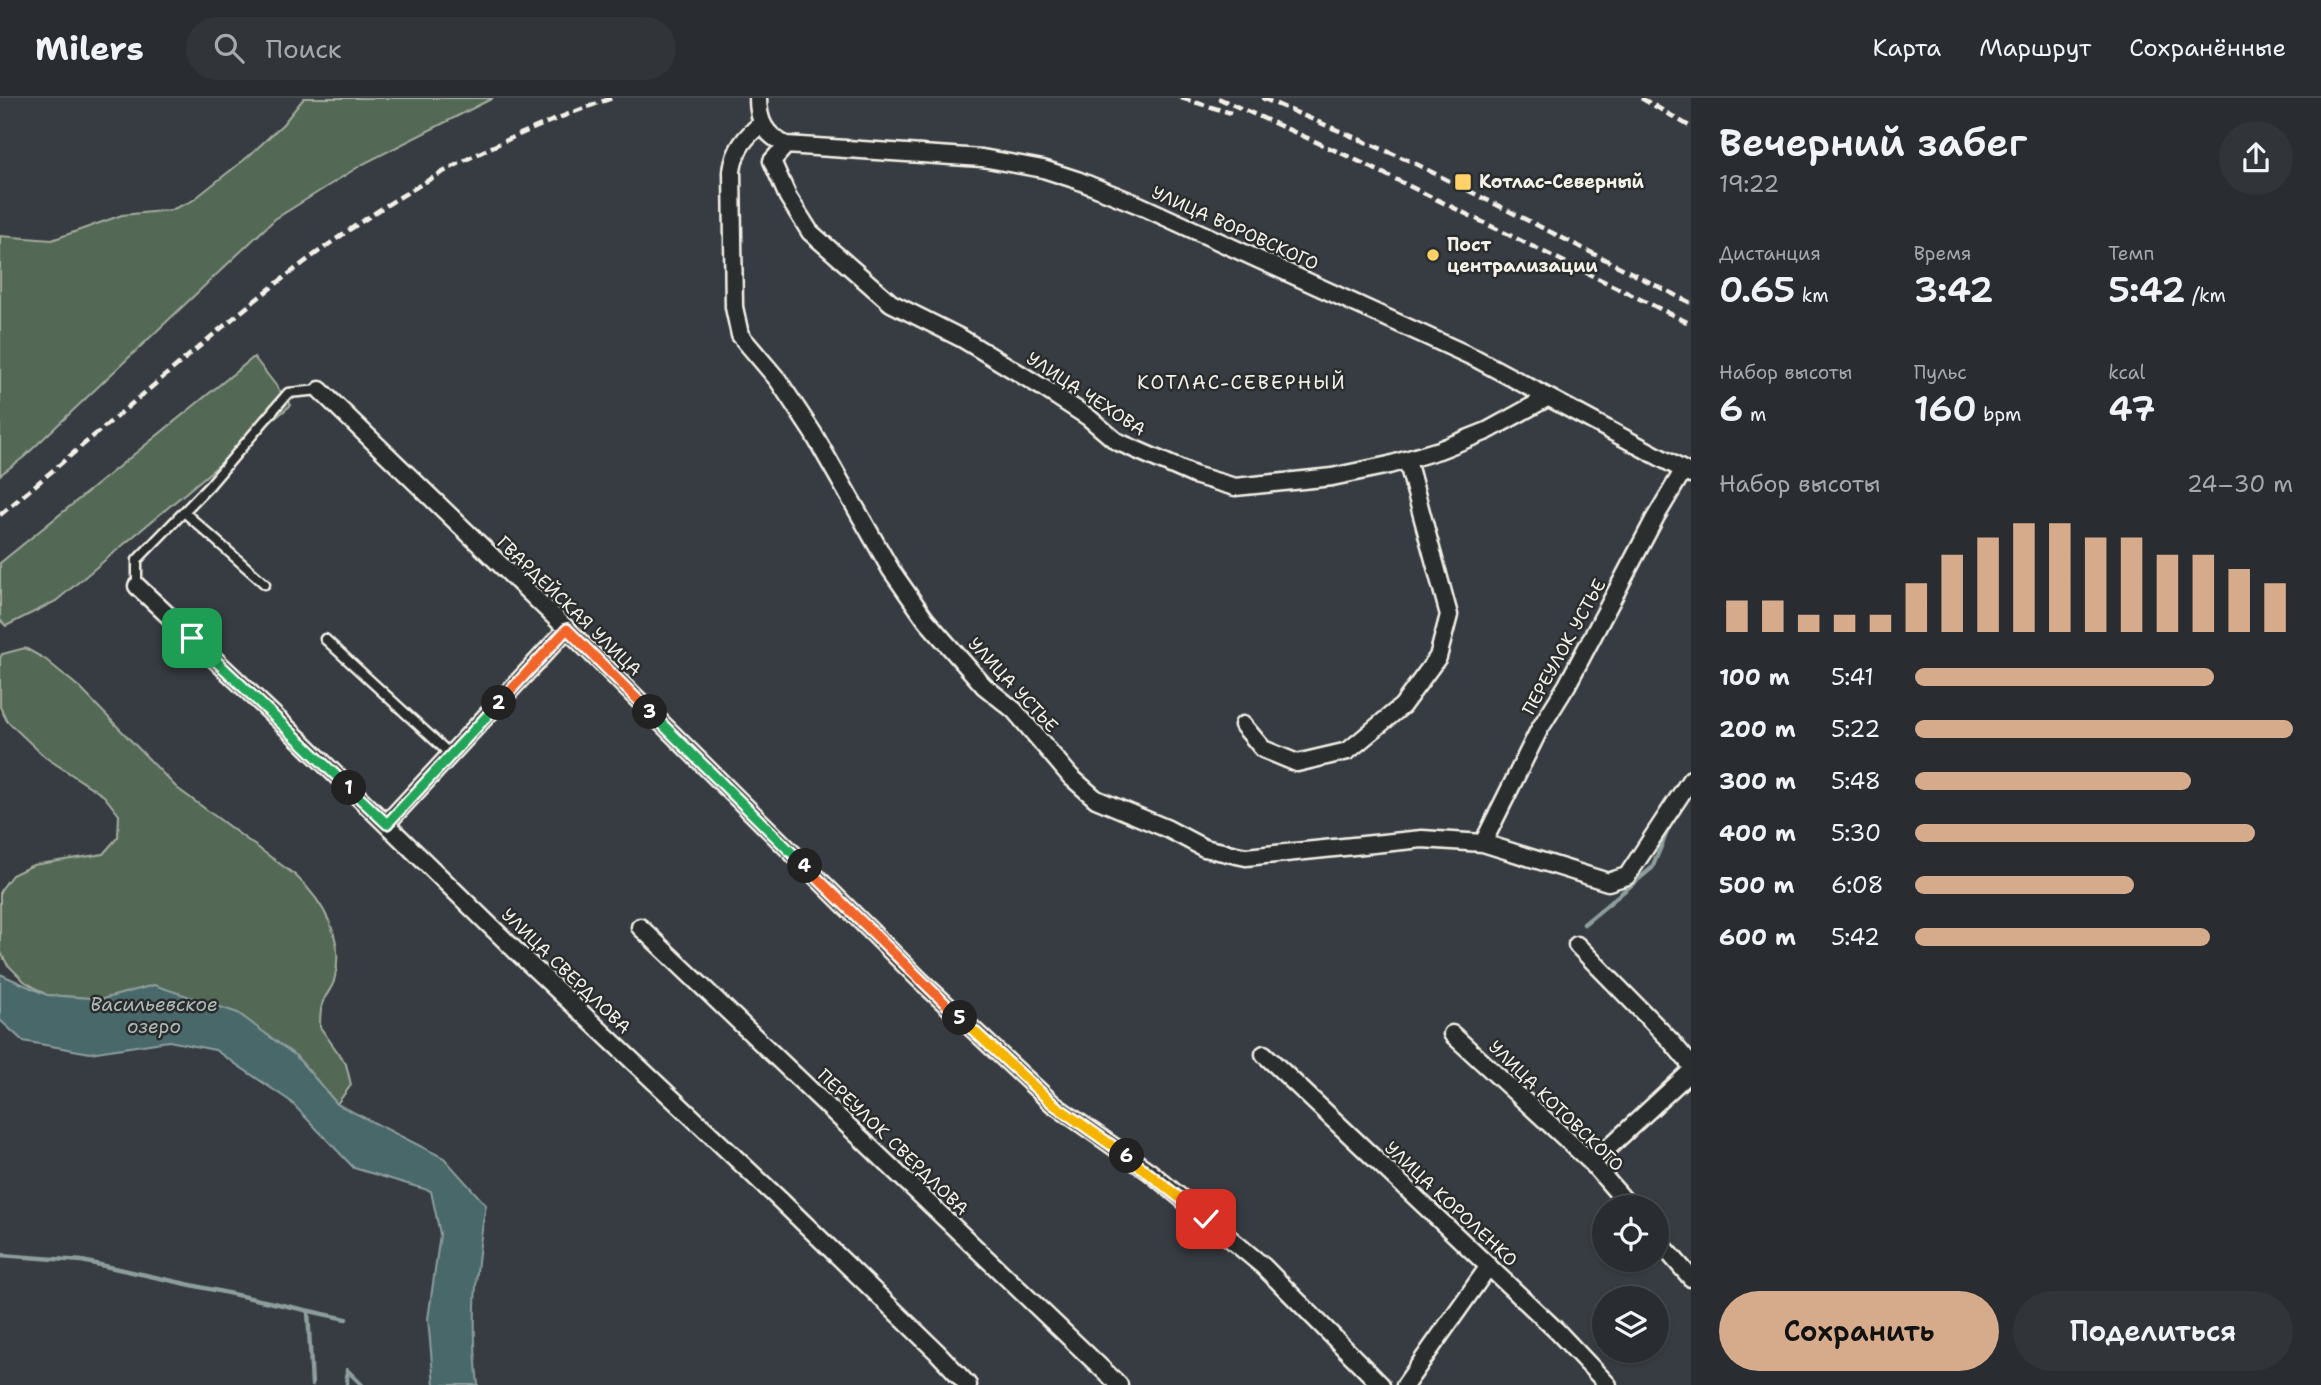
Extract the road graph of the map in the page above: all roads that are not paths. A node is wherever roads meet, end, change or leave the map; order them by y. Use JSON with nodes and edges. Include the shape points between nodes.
{"nodes":[{"id":1,"x":758,"y":98,"type":"edge"},
{"id":2,"x":762,"y":123,"type":"junction"},
{"id":3,"x":786,"y":145,"type":"junction"},
{"id":4,"x":320,"y":390,"type":"joint"},
{"id":5,"x":1547,"y":398,"type":"junction"},
{"id":6,"x":1407,"y":460,"type":"junction"},
{"id":7,"x":1687,"y":472,"type":"edge"},
{"id":8,"x":184,"y":512,"type":"junction"},
{"id":9,"x":265,"y":584,"type":"dead end"},
{"id":10,"x":137,"y":586,"type":"joint"},
{"id":11,"x":567,"y":629,"type":"junction"},
{"id":12,"x":325,"y":639,"type":"dead end"},
{"id":13,"x":1242,"y":725,"type":"dead end"},
{"id":14,"x":451,"y":755,"type":"junction"},
{"id":15,"x":1691,"y":779,"type":"edge"},
{"id":16,"x":387,"y":824,"type":"junction"},
{"id":17,"x":1483,"y":843,"type":"junction"},
{"id":18,"x":640,"y":927,"type":"dead end"},
{"id":19,"x":1577,"y":946,"type":"dead end"},
{"id":20,"x":1452,"y":1034,"type":"dead end"},
{"id":21,"x":1264,"y":1054,"type":"dead end"},
{"id":22,"x":1691,"y":1065,"type":"edge"},
{"id":23,"x":1691,"y":1070,"type":"edge"},
{"id":24,"x":1592,"y":1163,"type":"junction"},
{"id":25,"x":1620,"y":1195,"type":"edge"},
{"id":26,"x":1669,"y":1253,"type":"edge"},
{"id":27,"x":1489,"y":1266,"type":"junction"},
{"id":28,"x":1691,"y":1278,"type":"edge"},
{"id":29,"x":968,"y":1385,"type":"edge"},
{"id":30,"x":1119,"y":1385,"type":"edge"},
{"id":31,"x":1381,"y":1385,"type":"edge"},
{"id":32,"x":1405,"y":1385,"type":"edge"},
{"id":33,"x":1608,"y":1385,"type":"edge"}],
"edges":[{"from":1,"to":2,"type":"street"},
{"from":2,"to":3,"type":"street","via":[[766,133]]},
{"from":2,"to":17,"type":"street","name":"УЛИЦА УСТЬЕ","via":[[739,145],[732,171],[734,307],[740,335],[778,380],[813,433],[891,570],[926,620],[984,686],[1014,710],[1082,792],[1204,848],[1246,857],[1422,839]]},
{"from":3,"to":5,"type":"street","name":"УЛИЦА ВОРОВСКОГО","via":[[982,158],[1077,180],[1477,359]]},
{"from":3,"to":6,"type":"street","name":"УЛИЦА ЧЕХОВА","via":[[772,160],[788,197],[810,232],[848,267],[891,303],[961,338],[1045,389],[1116,441],[1194,475],[1235,487],[1332,477]]},
{"from":4,"to":8,"type":"lane","via":[[288,393]]},
{"from":4,"to":11,"type":"street","name":"ГВАРДЕЙСКАЯ УЛИЦА"},
{"from":5,"to":6,"type":"street","name":"УЛИЦА ЧЕХОВА","via":[[1487,431]]},
{"from":5,"to":7,"type":"street","name":"УЛИЦА ВОРОВСКОГО"},
{"from":6,"to":13,"type":"street","via":[[1449,615],[1438,657],[1402,706],[1348,751],[1297,763],[1263,749]]},
{"from":7,"to":17,"type":"street","name":"ПЕРЕУЛОК УСТЬЕ","via":[[1655,518]]},
{"from":8,"to":9,"type":"lane"},
{"from":8,"to":10,"type":"lane","via":[[137,559]]},
{"from":10,"to":16,"type":"street","name":"УЛИЦА СВЕРДЛОВА"},
{"from":11,"to":14,"type":"street"},
{"from":11,"to":31,"type":"street","name":"ГВАРДЕЙСКАЯ УЛИЦА","via":[[943,1003],[1053,1104],[1150,1172],[1263,1266]]},
{"from":12,"to":14,"type":"lane"},
{"from":14,"to":16,"type":"street"},
{"from":15,"to":17,"type":"street","name":"УЛИЦА УСТЬЕ","via":[[1627,876],[1608,882]]},
{"from":16,"to":29,"type":"street","name":"УЛИЦА СВЕРДЛОВА"},
{"from":18,"to":30,"type":"street","name":"ПЕРЕУЛОК СВЕРДЛОВА"},
{"from":19,"to":22,"type":"street"},
{"from":20,"to":24,"type":"street","name":"УЛИЦА КОТОВСКОГО"},
{"from":21,"to":27,"type":"street","name":"УЛИЦА КОРОЛЕНКО"},
{"from":23,"to":24,"type":"street"},
{"from":24,"to":25,"type":"street","name":"УЛИЦА КОТОВСКОГО"},
{"from":26,"to":28,"type":"street"},
{"from":27,"to":32,"type":"street"},
{"from":27,"to":33,"type":"street","name":"УЛИЦА КОРОЛЕНКО"}]}
